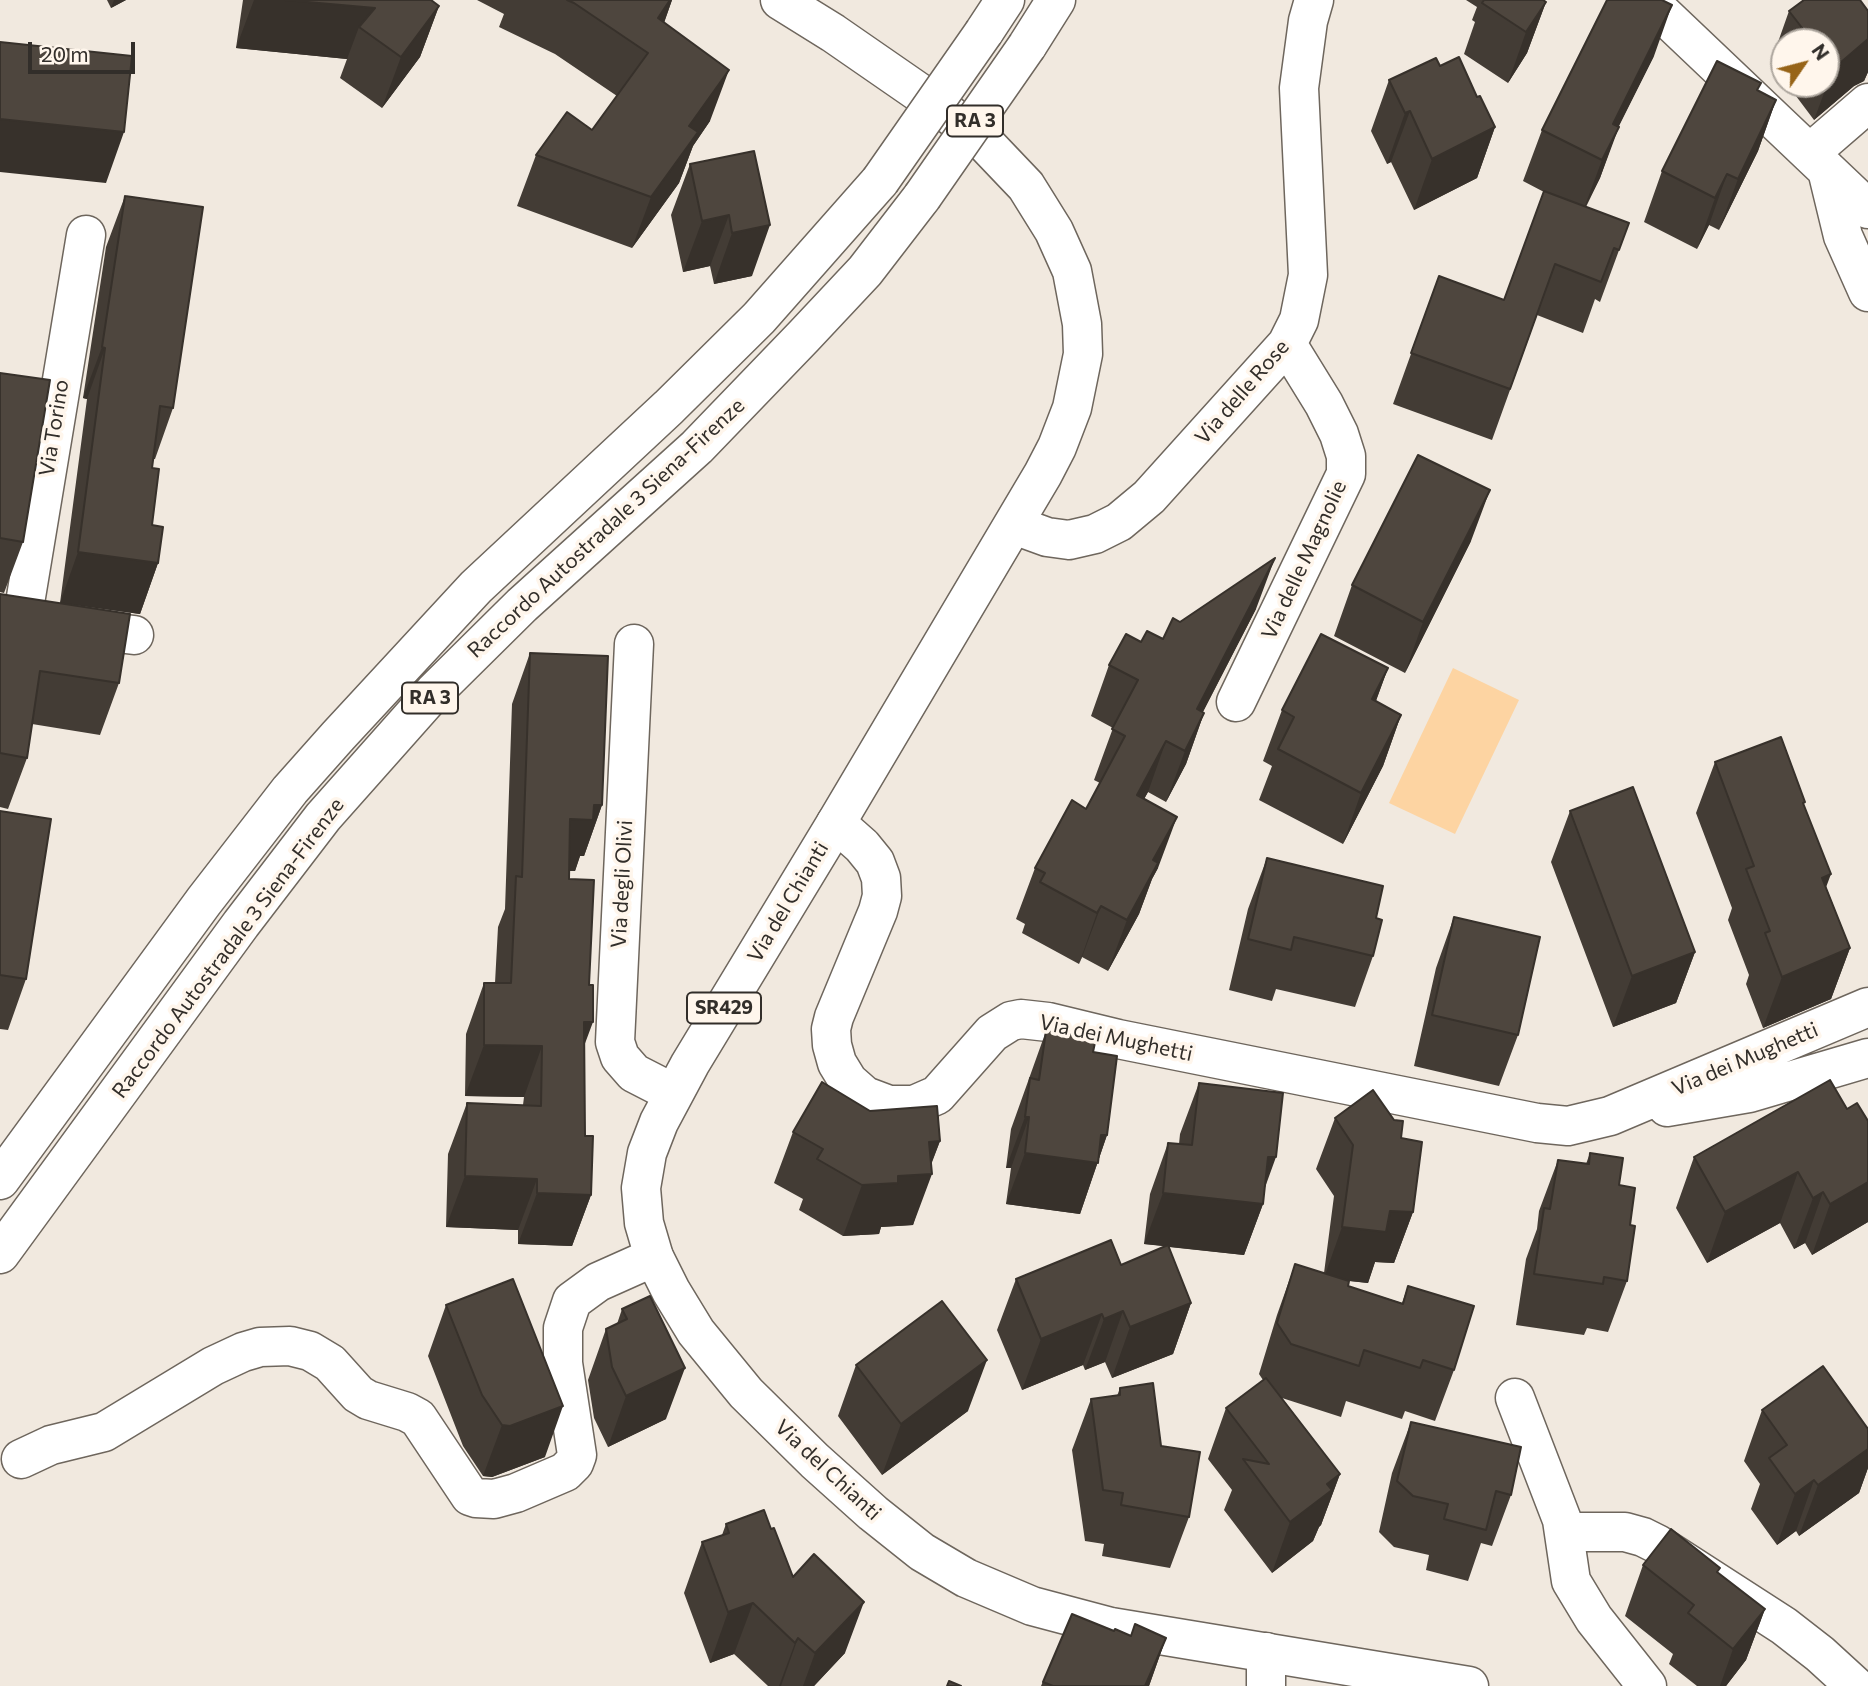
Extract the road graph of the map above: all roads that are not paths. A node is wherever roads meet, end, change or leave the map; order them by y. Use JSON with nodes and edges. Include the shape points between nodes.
{"nodes":[{"id":1,"x":780,"y":0,"type":"edge"},
{"id":2,"x":1005,"y":0,"type":"edge"},
{"id":3,"x":1056,"y":0,"type":"edge"},
{"id":4,"x":1314,"y":0,"type":"edge"},
{"id":5,"x":1648,"y":0,"type":"edge"},
{"id":6,"x":1868,"y":103,"type":"edge"},
{"id":7,"x":1818,"y":162,"type":"junction"},
{"id":8,"x":1865,"y":205,"type":"edge"},
{"id":9,"x":86,"y":235,"type":"dead end"},
{"id":10,"x":1864,"y":284,"type":"edge"},
{"id":11,"x":1287,"y":344,"type":"junction"},
{"id":12,"x":1014,"y":525,"type":"junction"},
{"id":13,"x":11,"y":620,"type":"edge"},
{"id":14,"x":134,"y":635,"type":"dead end"},
{"id":15,"x":634,"y":644,"type":"dead end"},
{"id":16,"x":1236,"y":702,"type":"dead end"},
{"id":17,"x":836,"y":823,"type":"junction"},
{"id":18,"x":1868,"y":1007,"type":"edge"},
{"id":19,"x":1868,"y":1058,"type":"edge"},
{"id":20,"x":673,"y":1093,"type":"junction"},
{"id":21,"x":1623,"y":1111,"type":"junction"},
{"id":22,"x":0,"y":1180,"type":"edge"},
{"id":23,"x":0,"y":1254,"type":"edge"},
{"id":24,"x":654,"y":1257,"type":"junction"},
{"id":25,"x":1515,"y":1398,"type":"dead end"},
{"id":26,"x":21,"y":1459,"type":"dead end"},
{"id":27,"x":1565,"y":1532,"type":"junction"},
{"id":28,"x":1266,"y":1669,"type":"edge"},
{"id":29,"x":1469,"y":1686,"type":"edge"},
{"id":30,"x":1647,"y":1686,"type":"edge"},
{"id":31,"x":1855,"y":1686,"type":"edge"}],
"edges":[{"from":1,"to":12,"type":"main road","name":"Via del Chianti","number":"SR429","via":[[886,69],[985,143],[1026,186],[1065,253],[1082,324],[1081,375],[1061,438]]},
{"from":2,"to":22,"type":"main road","name":"Raccordo Autostradale 3 Siena-Firenze","number":"RA 3","bridge":true,"via":[[880,181],[759,318],[476,587],[290,790]]},
{"from":3,"to":23,"type":"main road","name":"Raccordo Autostradale 3 Siena-Firenze","number":"RA 3","bridge":true,"via":[[922,197],[865,271],[697,447],[522,605],[434,692],[323,817]]},
{"from":4,"to":11,"type":"main road","name":"Via delle Rose","via":[[1299,88],[1307,282],[1299,320]]},
{"from":5,"to":7,"type":"main road"},
{"from":6,"to":7,"type":"main road"},
{"from":7,"to":8,"type":"main road"},
{"from":7,"to":10,"type":"main road"},
{"from":8,"to":10,"type":"main road"},
{"from":9,"to":13,"type":"main road","name":"Via Torino"},
{"from":11,"to":12,"type":"main road","name":"Via delle Rose","via":[[1149,497],[1119,522],[1069,540]]},
{"from":11,"to":16,"type":"main road","name":"Via delle Magnolie","via":[[1339,434],[1346,474]]},
{"from":12,"to":17,"type":"main road","name":"Via del Chianti","number":"SR429"},
{"from":13,"to":14,"type":"main road","name":"Via Torino"},
{"from":15,"to":20,"type":"main road","name":"Via degli Olivi","via":[[615,1042],[620,1058],[634,1073]]},
{"from":17,"to":20,"type":"main road","name":"Via del Chianti","number":"SR429"},
{"from":17,"to":21,"type":"main road","name":"Via dei Mughetti","via":[[875,862],[882,896],[834,1017],[832,1045],[848,1081],[881,1103],[914,1105],[937,1096],[982,1042],[1001,1026],[1021,1019],[1553,1126],[1585,1123]]},
{"from":18,"to":21,"type":"main road","name":"Via dei Mughetti"},
{"from":19,"to":21,"type":"main road","name":"Via dei Mughetti","via":[[1728,1099]]},
{"from":20,"to":24,"type":"main road","name":"Via del Chianti","number":"SR429","via":[[643,1170],[644,1223]]},
{"from":24,"to":26,"type":"main road","via":[[598,1282],[572,1301],[563,1328],[563,1363],[577,1455],[565,1472],[516,1493],[484,1500],[470,1496],[412,1413],[368,1400],[330,1363],[290,1346],[243,1352],[104,1432],[51,1445]]},
{"from":24,"to":28,"type":"main road","name":"Via del Chianti","number":"SR429","via":[[696,1332],[746,1393],[845,1489],[922,1552],[1001,1595]]},
{"from":25,"to":27,"type":"main road"},
{"from":27,"to":30,"type":"main road","via":[[1576,1591]]},
{"from":27,"to":31,"type":"main road","via":[[1625,1532],[1657,1544],[1784,1626]]},
{"from":28,"to":29,"type":"main road","name":"Via del Chianti","number":"SR429"}]}
